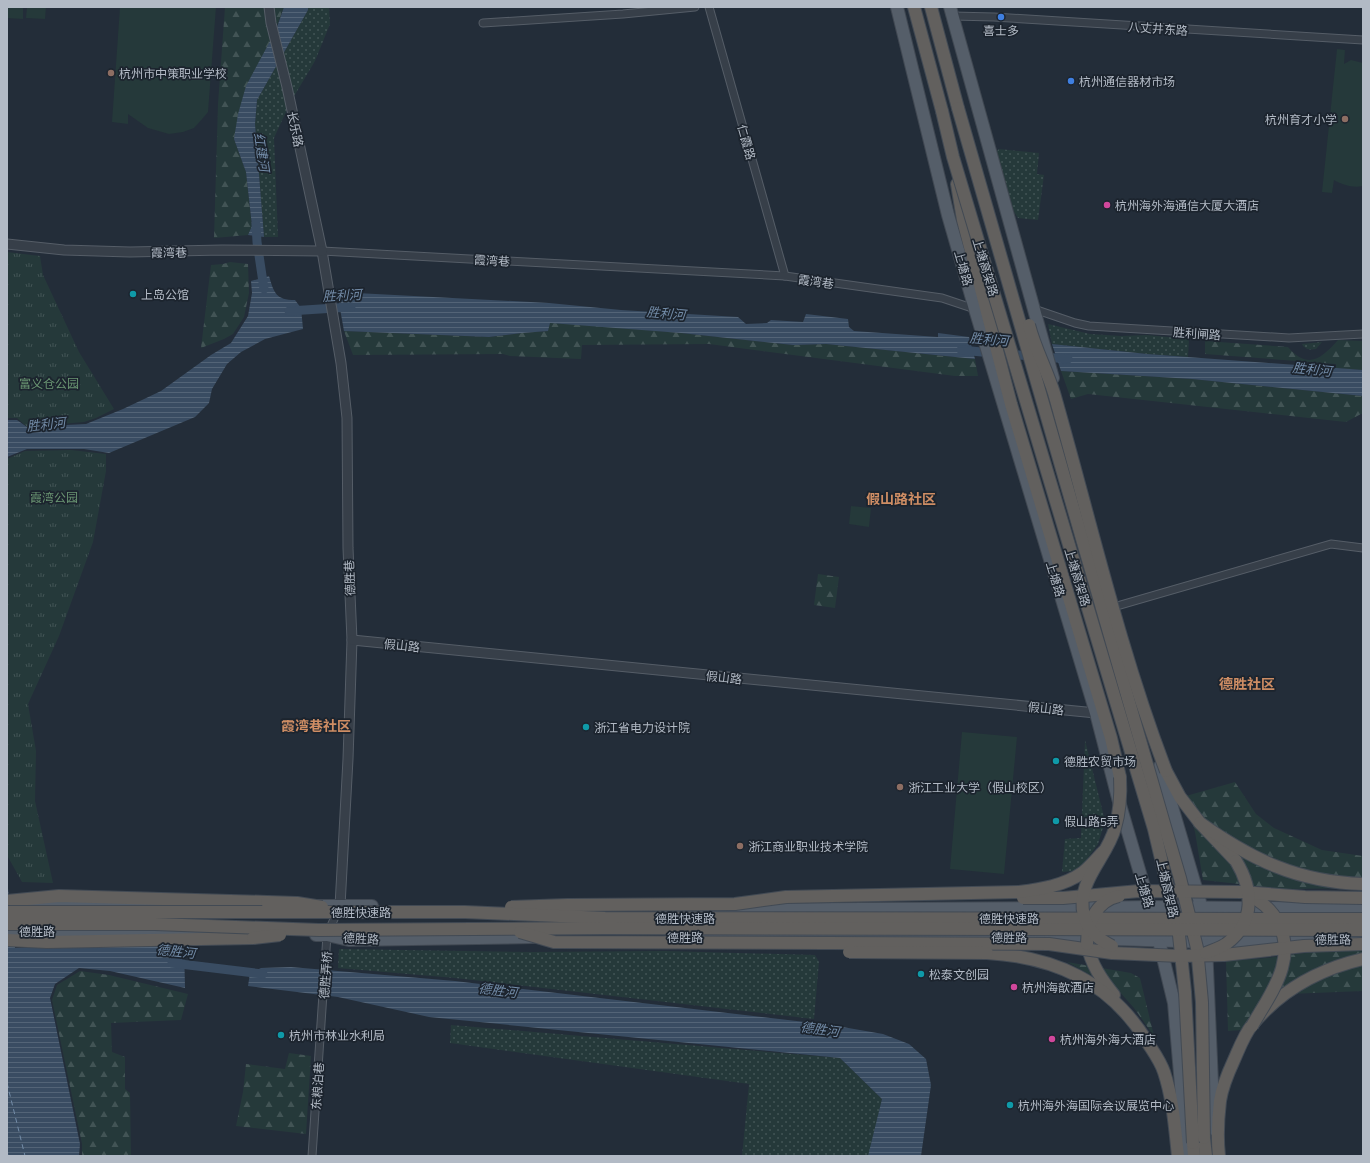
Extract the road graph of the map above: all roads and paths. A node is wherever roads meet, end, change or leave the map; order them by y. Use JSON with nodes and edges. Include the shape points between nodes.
{"nodes":[{"id":1,"x":269,"y":7,"type":"edge"},
{"id":2,"x":695,"y":7,"type":"edge"},
{"id":3,"x":709,"y":7,"type":"edge"},
{"id":4,"x":897,"y":7,"type":"edge"},
{"id":5,"x":914,"y":7,"type":"edge"},
{"id":6,"x":931,"y":7,"type":"edge"},
{"id":7,"x":951,"y":12,"type":"edge"},
{"id":8,"x":483,"y":23,"type":"dead end"},
{"id":9,"x":1363,"y":40,"type":"edge"},
{"id":10,"x":953,"y":157,"type":"junction"},
{"id":11,"x":974,"y":164,"type":"junction"},
{"id":12,"x":7,"y":244,"type":"edge"},
{"id":13,"x":322,"y":251,"type":"junction"},
{"id":14,"x":785,"y":276,"type":"junction"},
{"id":15,"x":975,"y":309,"type":"junction"},
{"id":16,"x":1034,"y":309,"type":"junction"},
{"id":17,"x":1363,"y":334,"type":"edge"},
{"id":18,"x":1363,"y":548,"type":"edge"},
{"id":19,"x":1117,"y":606,"type":"junction"},
{"id":20,"x":352,"y":640,"type":"junction"},
{"id":21,"x":1096,"y":713,"type":"junction"},
{"id":22,"x":1200,"y":823,"type":"junction"},
{"id":23,"x":1104,"y":851,"type":"junction"},
{"id":24,"x":1363,"y":884,"type":"edge"},
{"id":25,"x":1139,"y":891,"type":"junction"},
{"id":26,"x":1242,"y":892,"type":"junction"},
{"id":27,"x":1363,"y":898,"type":"edge"},
{"id":28,"x":7,"y":901,"type":"edge"},
{"id":29,"x":735,"y":904,"type":"junction"},
{"id":30,"x":7,"y":905,"type":"edge"},
{"id":31,"x":340,"y":906,"type":"junction"},
{"id":32,"x":1151,"y":907,"type":"junction"},
{"id":33,"x":1201,"y":907,"type":"junction"},
{"id":34,"x":1363,"y":909,"type":"edge"},
{"id":35,"x":7,"y":912,"type":"edge"},
{"id":36,"x":357,"y":912,"type":"junction"},
{"id":37,"x":465,"y":912,"type":"junction"},
{"id":38,"x":1363,"y":919,"type":"edge"},
{"id":39,"x":7,"y":924,"type":"edge"},
{"id":40,"x":507,"y":929,"type":"junction"},
{"id":41,"x":1363,"y":930,"type":"edge"},
{"id":42,"x":7,"y":931,"type":"edge"},
{"id":43,"x":323,"y":933,"type":"junction"},
{"id":44,"x":1363,"y":939,"type":"edge"},
{"id":45,"x":7,"y":940,"type":"edge"},
{"id":46,"x":1159,"y":940,"type":"junction"},
{"id":47,"x":1206,"y":942,"type":"junction"},
{"id":48,"x":717,"y":943,"type":"junction"},
{"id":49,"x":1363,"y":944,"type":"edge"},
{"id":50,"x":1134,"y":954,"type":"junction"},
{"id":51,"x":1202,"y":955,"type":"junction"},
{"id":52,"x":1363,"y":959,"type":"edge"},
{"id":53,"x":322,"y":1016,"type":"joint"},
{"id":54,"x":1132,"y":1020,"type":"junction"},
{"id":55,"x":1252,"y":1026,"type":"junction"},
{"id":56,"x":312,"y":1156,"type":"edge"},
{"id":57,"x":1178,"y":1156,"type":"edge"},
{"id":58,"x":1187,"y":1156,"type":"edge"},
{"id":59,"x":1194,"y":1156,"type":"edge"},
{"id":60,"x":1206,"y":1156,"type":"edge"},
{"id":61,"x":1215,"y":1156,"type":"edge"},
{"id":62,"x":1219,"y":1156,"type":"edge"}],
"edges":[{"from":1,"to":13,"type":"street","name":"长乐路"},
{"from":2,"to":8,"type":"street"},
{"from":3,"to":14,"type":"street","name":"仁霞路"},
{"from":4,"to":15,"type":"main road","name":"上塘路","via":[[948,215]]},
{"from":5,"to":10,"type":"highway","name":"上塘高架路","bridge":true},
{"from":6,"to":11,"type":"highway","name":"上塘高架路","bridge":true},
{"from":7,"to":9,"type":"street","name":"八丈井东路","via":[[994,17]]},
{"from":7,"to":16,"type":"main road"},
{"from":10,"to":23,"type":"highway","bridge":true,"via":[[963,220],[1009,396],[1111,738],[1120,777],[1121,800],[1115,829]]},
{"from":10,"to":59,"type":"highway","name":"上塘高架路","bridge":true,"via":[[1154,829],[1179,934],[1185,992]]},
{"from":11,"to":22,"type":"highway","bridge":true,"via":[[999,226],[1030,332],[1053,391],[1148,726],[1166,771],[1180,797]]},
{"from":11,"to":60,"type":"highway","name":"上塘高架路","bridge":true,"via":[[1167,834],[1197,948],[1202,1002]]},
{"from":12,"to":13,"type":"street","name":"霞湾巷","via":[[64,250],[130,252]]},
{"from":13,"to":14,"type":"street","name":"霞湾巷"},
{"from":13,"to":20,"type":"street","name":"德胜巷","via":[[341,363],[346,418]]},
{"from":14,"to":15,"type":"street","name":"霞湾巷","via":[[942,298]]},
{"from":15,"to":21,"type":"main road","name":"上塘路"},
{"from":16,"to":17,"type":"street","name":"胜利闸路","via":[[1090,326],[1289,338]]},
{"from":16,"to":19,"type":"main road"},
{"from":18,"to":19,"type":"street","via":[[1331,544]]},
{"from":19,"to":33,"type":"main road"},
{"from":20,"to":21,"type":"street","name":"假山路"},
{"from":20,"to":31,"type":"street","name":"德胜巷"},
{"from":21,"to":32,"type":"main road","name":"上塘路","via":[[1118,798]]},
{"from":22,"to":24,"type":"highway","via":[[1227,842],[1278,868],[1318,879]]},
{"from":22,"to":51,"type":"highway","bridge":true,"via":[[1236,861],[1243,872],[1250,899],[1244,921],[1234,936],[1219,948]]},
{"from":23,"to":29,"type":"highway","bridge":true,"via":[[1082,873],[1044,889],[1019,892],[786,897]]},
{"from":23,"to":50,"type":"highway","bridge":true,"via":[[1084,890],[1083,913],[1095,936]]},
{"from":25,"to":26,"type":"highway","bridge":true},
{"from":25,"to":29,"type":"highway","bridge":true,"via":[[1063,898]]},
{"from":25,"to":54,"type":"highway","bridge":true,"via":[[1102,904],[1090,921],[1087,933],[1087,944],[1096,972]]},
{"from":26,"to":27,"type":"highway","bridge":true},
{"from":26,"to":55,"type":"highway","bridge":true,"via":[[1258,900],[1271,911],[1279,924],[1285,951],[1282,969]]},
{"from":28,"to":36,"type":"highway","bridge":true,"via":[[60,896],[274,902]]},
{"from":29,"to":37,"type":"highway","bridge":true,"via":[[521,906]]},
{"from":30,"to":31,"type":"main road","via":[[270,908]]},
{"from":31,"to":32,"type":"main road","via":[[542,910]]},
{"from":31,"to":43,"type":"street"},
{"from":32,"to":33,"type":"main road"},
{"from":32,"to":46,"type":"main road","name":"上塘路"},
{"from":33,"to":34,"type":"main road"},
{"from":33,"to":47,"type":"main road"},
{"from":35,"to":36,"type":"highway","name":"德胜快速路","bridge":true},
{"from":36,"to":37,"type":"highway","name":"德胜快速路","bridge":true},
{"from":37,"to":38,"type":"highway","name":"德胜快速路","bridge":true,"via":[[605,918]]},
{"from":39,"to":43,"type":"highway","name":"德胜快速路","bridge":true,"via":[[155,924]]},
{"from":40,"to":41,"type":"highway","name":"德胜快速路","bridge":true},
{"from":40,"to":43,"type":"highway","name":"德胜快速路","bridge":true},
{"from":40,"to":48,"type":"highway","bridge":true,"via":[[554,942]]},
{"from":42,"to":43,"type":"main road","name":"德胜路"},
{"from":43,"to":45,"type":"highway","bridge":true,"via":[[253,938],[47,942]]},
{"from":43,"to":46,"type":"main road","name":"德胜路","via":[[349,940],[687,936]]},
{"from":43,"to":53,"type":"street","name":"德胜弄桥"},
{"from":44,"to":47,"type":"main road","name":"德胜路"},
{"from":46,"to":47,"type":"main road","name":"德胜路"},
{"from":46,"to":58,"type":"main road","name":"上塘路","via":[[1174,1003]]},
{"from":47,"to":61,"type":"main road"},
{"from":48,"to":50,"type":"highway","bridge":true,"via":[[1049,944]]},
{"from":48,"to":54,"type":"highway","bridge":true,"via":[[816,952],[986,953],[1028,958],[1058,966],[1096,986]]},
{"from":49,"to":51,"type":"highway","bridge":true},
{"from":50,"to":51,"type":"highway","bridge":true},
{"from":52,"to":55,"type":"highway","bridge":true,"via":[[1324,970],[1305,980],[1278,999]]},
{"from":53,"to":56,"type":"street","name":"东粮泊巷"},
{"from":54,"to":57,"type":"highway","via":[[1163,1071]]},
{"from":55,"to":62,"type":"highway","via":[[1231,1066],[1220,1101]]}]}
